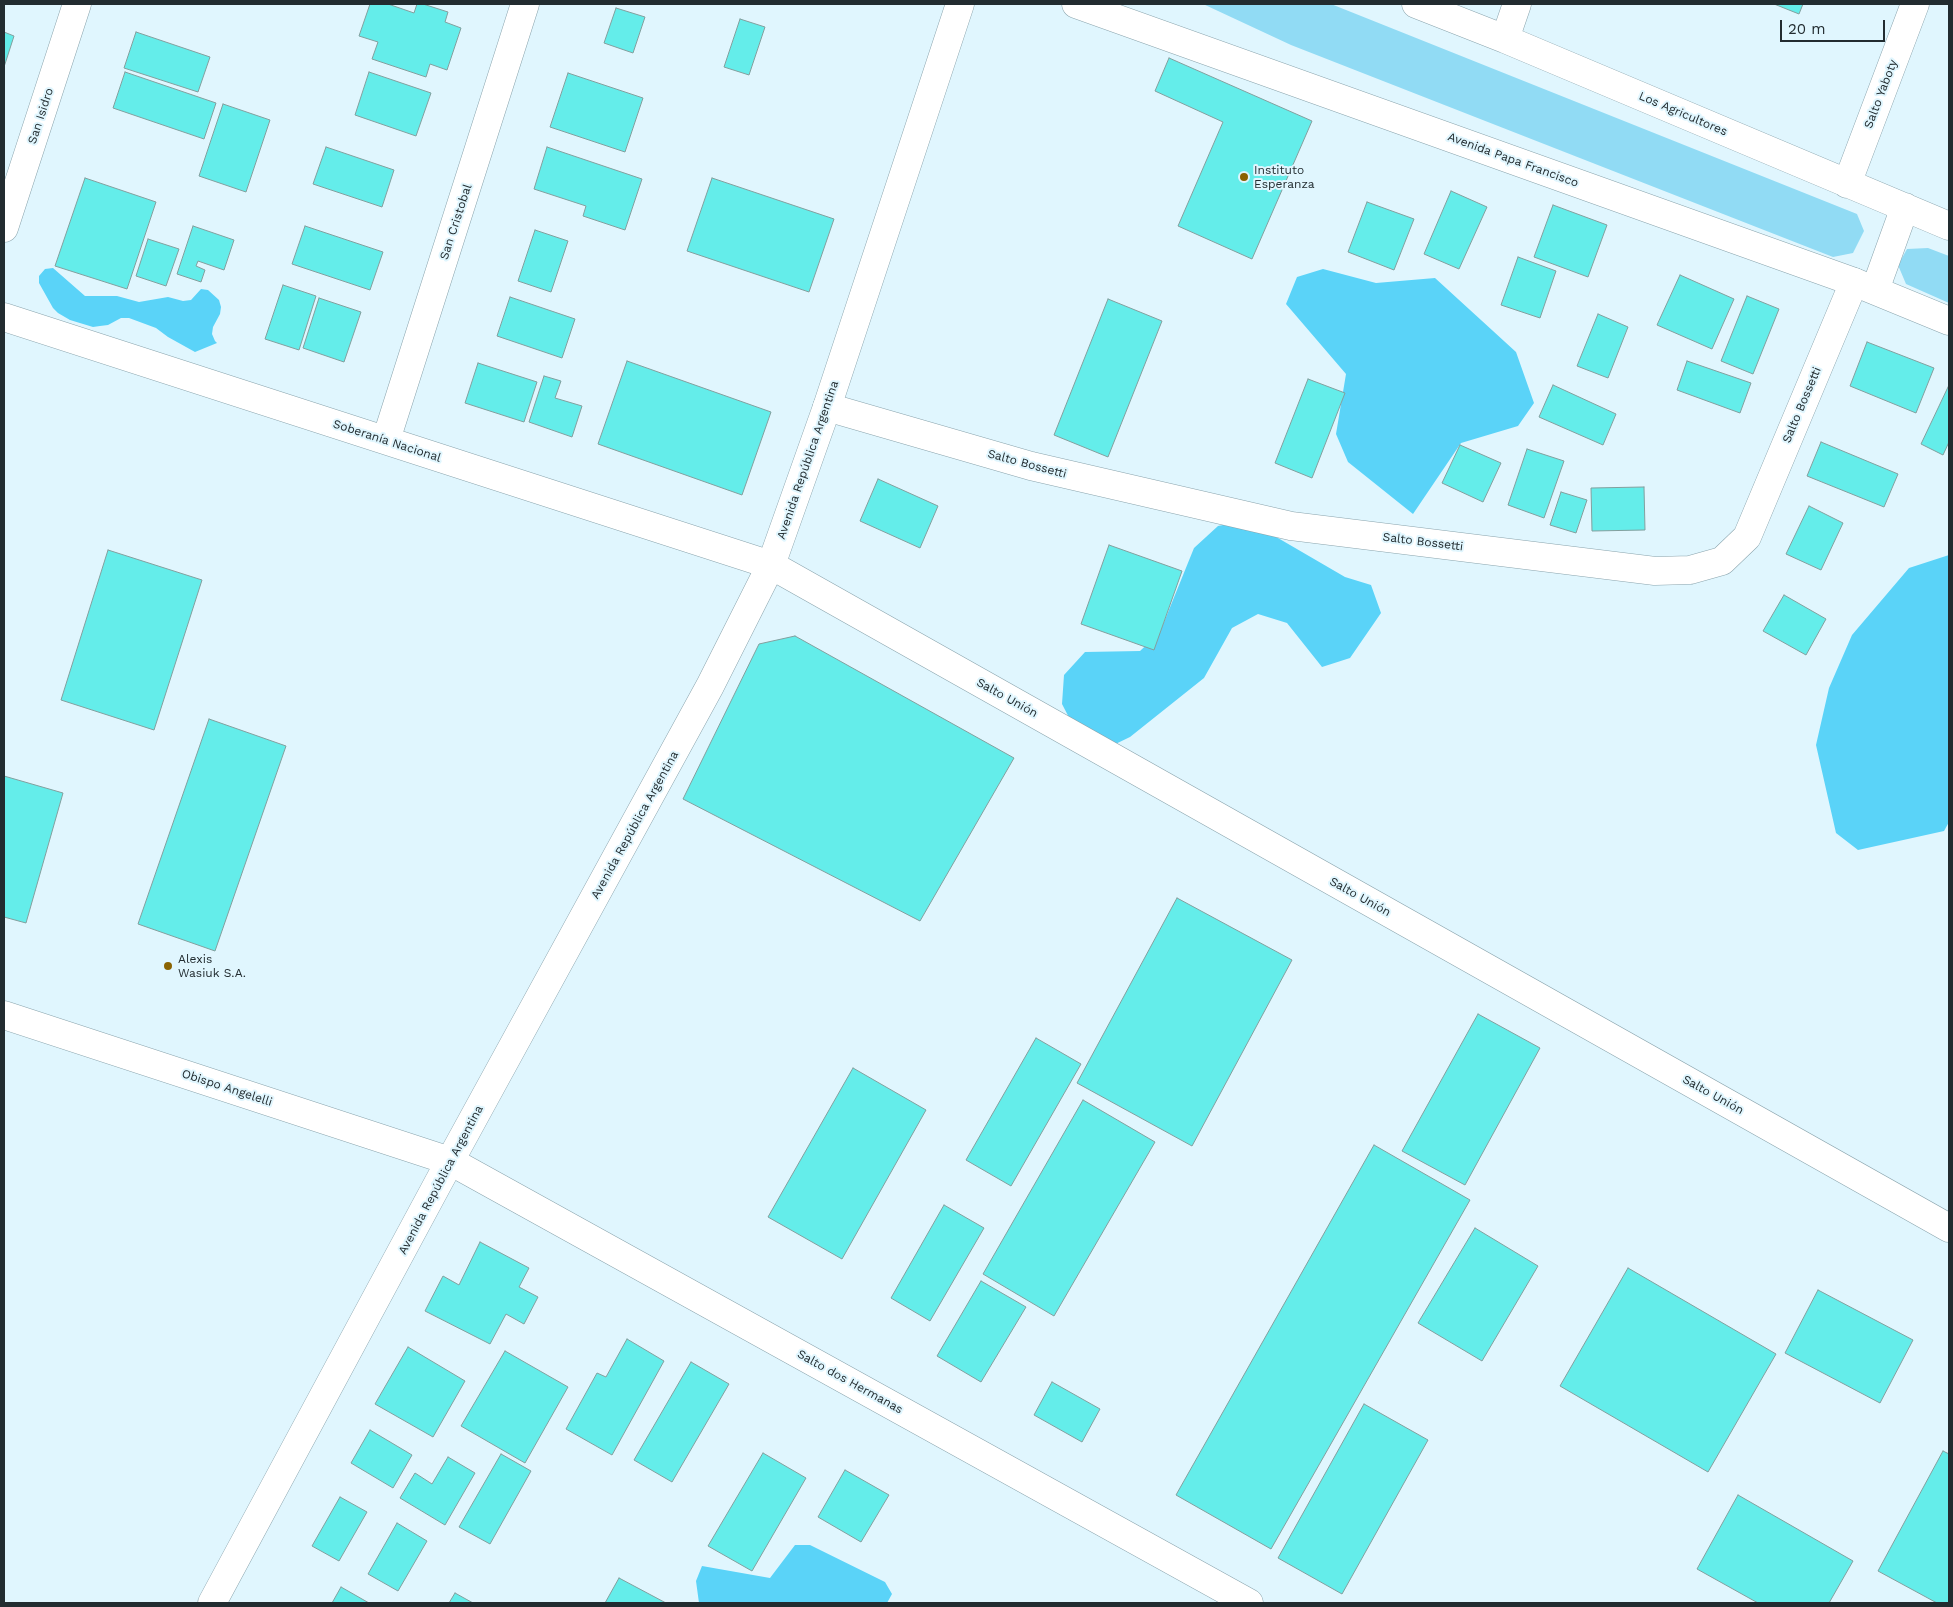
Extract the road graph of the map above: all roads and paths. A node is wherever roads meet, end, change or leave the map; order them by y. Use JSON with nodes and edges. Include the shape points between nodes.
{"nodes":[{"id":1,"x":77,"y":4,"type":"edge"},
{"id":2,"x":525,"y":4,"type":"edge"},
{"id":3,"x":960,"y":4,"type":"edge"},
{"id":4,"x":1076,"y":4,"type":"edge"},
{"id":5,"x":1416,"y":4,"type":"edge"},
{"id":6,"x":1517,"y":4,"type":"edge"},
{"id":7,"x":1916,"y":4,"type":"edge"},
{"id":8,"x":1505,"y":39,"type":"junction"},
{"id":9,"x":1847,"y":184,"type":"junction"},
{"id":10,"x":1905,"y":208,"type":"junction"},
{"id":11,"x":1949,"y":226,"type":"edge"},
{"id":12,"x":4,"y":228,"type":"edge"},
{"id":13,"x":1864,"y":286,"type":"junction"},
{"id":14,"x":4,"y":317,"type":"edge"},
{"id":15,"x":1949,"y":321,"type":"edge"},
{"id":16,"x":827,"y":407,"type":"junction"},
{"id":17,"x":386,"y":440,"type":"junction"},
{"id":18,"x":771,"y":565,"type":"junction"},
{"id":19,"x":4,"y":1015,"type":"edge"},
{"id":20,"x":450,"y":1161,"type":"junction"},
{"id":21,"x":1949,"y":1228,"type":"edge"},
{"id":22,"x":212,"y":1603,"type":"edge"},
{"id":23,"x":1249,"y":1603,"type":"edge"}],
"edges":[{"from":1,"to":12,"type":"street","name":"San Isidro"},
{"from":2,"to":17,"type":"street","name":"San Cristobal"},
{"from":3,"to":16,"type":"street","name":"Avenida República Argentina"},
{"from":4,"to":13,"type":"street","name":"Avenida Papa Francisco"},
{"from":5,"to":8,"type":"street","name":"Los Agricultores"},
{"from":6,"to":8,"type":"street"},
{"from":7,"to":9,"type":"street","name":"Salto Yaboty"},
{"from":8,"to":9,"type":"street","name":"Los Agricultores"},
{"from":9,"to":10,"type":"street","name":"Los Agricultores"},
{"from":10,"to":11,"type":"street","name":"Los Agricultores"},
{"from":10,"to":13,"type":"street","name":"Salto Bossetti"},
{"from":13,"to":15,"type":"street","name":"Avenida Papa Francisco"},
{"from":13,"to":16,"type":"street","name":"Salto Bossetti","via":[[1747,537],[1722,561],[1690,570],[1655,571],[1291,526],[1031,466]]},
{"from":14,"to":17,"type":"street","name":"Soberanía Nacional"},
{"from":16,"to":18,"type":"street","name":"Avenida República Argentina"},
{"from":17,"to":18,"type":"street","name":"Soberanía Nacional"},
{"from":18,"to":20,"type":"street","name":"Avenida República Argentina","via":[[710,686]]},
{"from":18,"to":21,"type":"street","name":"Salto Unión"},
{"from":19,"to":20,"type":"street","name":"Obispo Angelelli"},
{"from":20,"to":22,"type":"street","name":"Avenida República Argentina"},
{"from":20,"to":23,"type":"street","name":"Salto dos Hermanas"}]}
